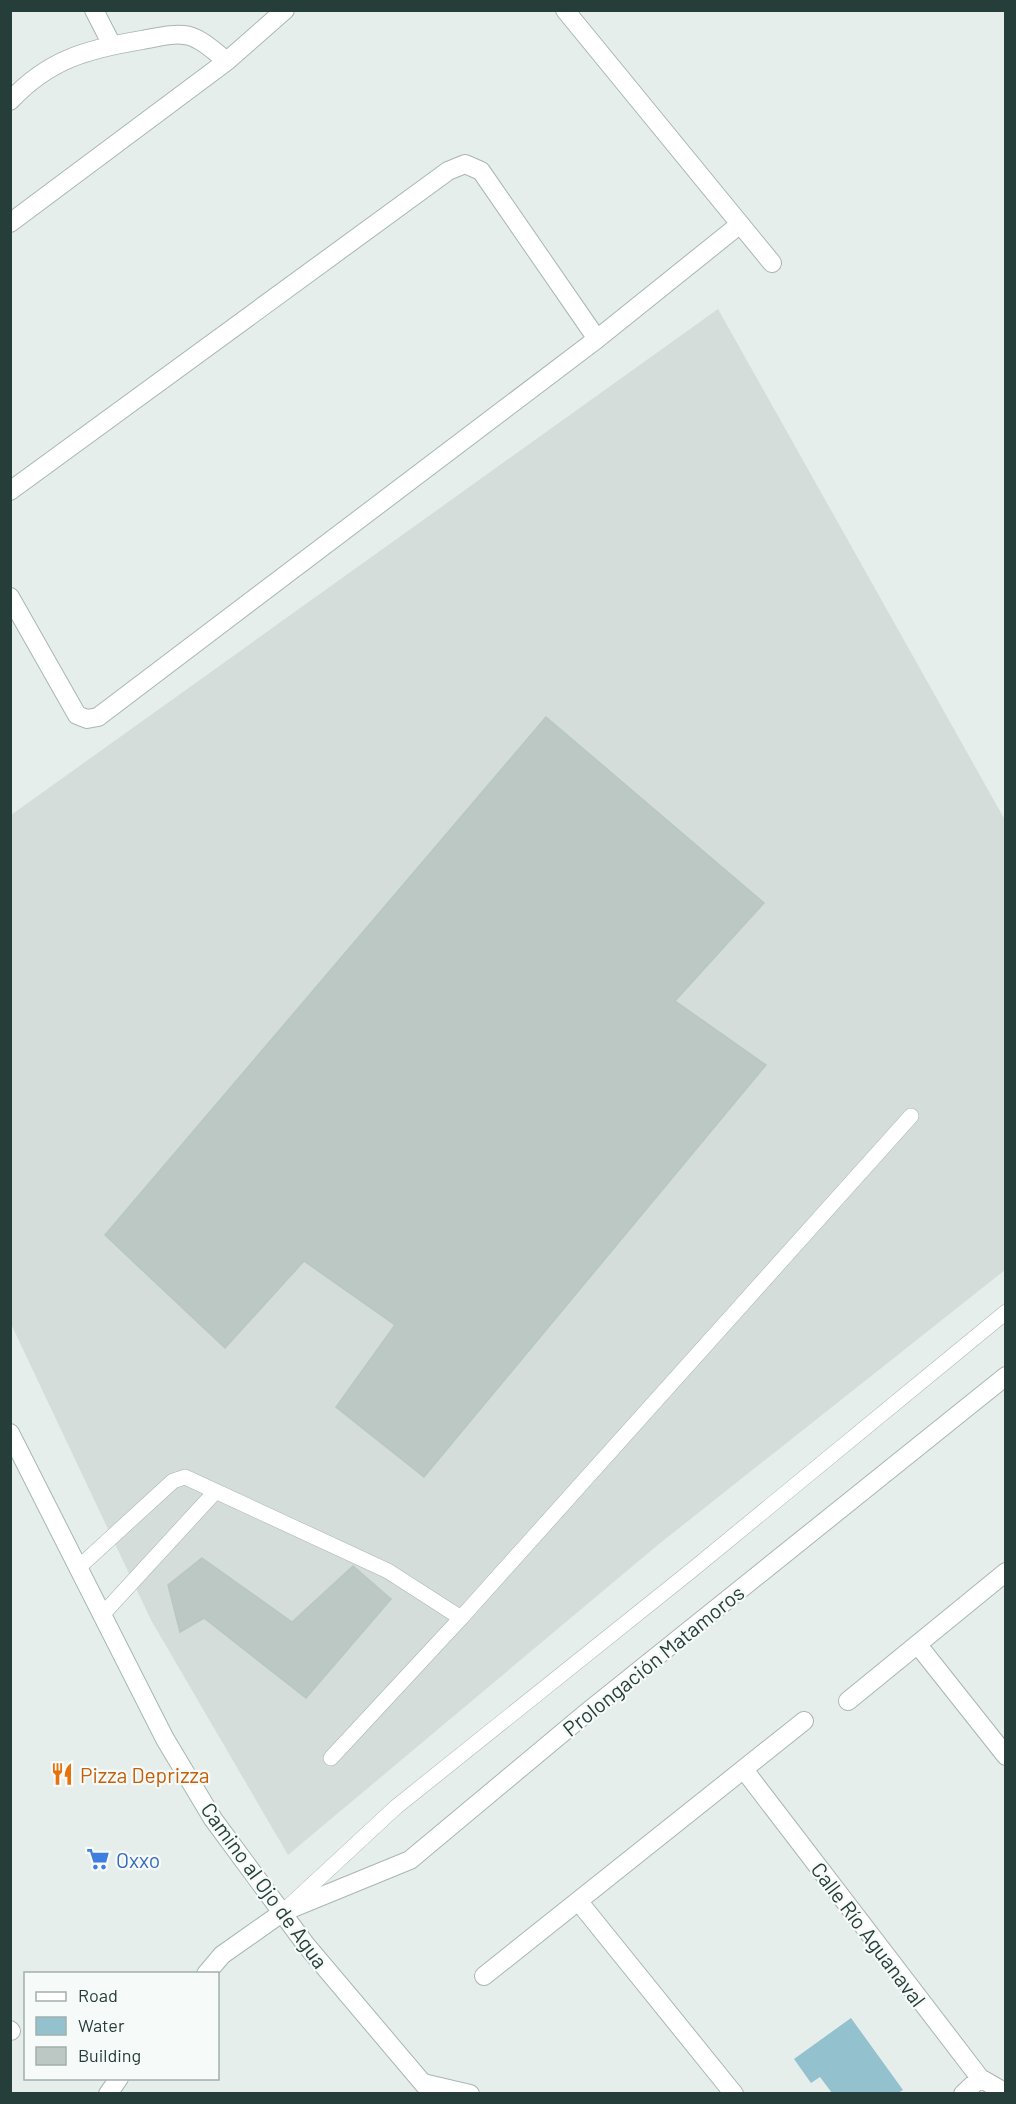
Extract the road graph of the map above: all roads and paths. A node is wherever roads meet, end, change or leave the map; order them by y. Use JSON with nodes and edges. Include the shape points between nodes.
{"nodes":[{"id":1,"x":94,"y":10,"type":"edge"},
{"id":2,"x":285,"y":10,"type":"edge"},
{"id":3,"x":565,"y":10,"type":"edge"},
{"id":4,"x":112,"y":45,"type":"junction"},
{"id":5,"x":227,"y":61,"type":"junction"},
{"id":6,"x":10,"y":101,"type":"edge"},
{"id":7,"x":10,"y":223,"type":"edge"},
{"id":8,"x":739,"y":225,"type":"junction"},
{"id":9,"x":772,"y":263,"type":"dead end"},
{"id":10,"x":597,"y":339,"type":"junction"},
{"id":11,"x":10,"y":491,"type":"edge"},
{"id":12,"x":10,"y":597,"type":"edge"},
{"id":13,"x":911,"y":1116,"type":"dead end"},
{"id":14,"x":1005,"y":1312,"type":"edge"},
{"id":15,"x":1005,"y":1376,"type":"edge"},
{"id":16,"x":10,"y":1433,"type":"edge"},
{"id":17,"x":215,"y":1492,"type":"junction"},
{"id":18,"x":78,"y":1568,"type":"junction"},
{"id":19,"x":1005,"y":1572,"type":"edge"},
{"id":20,"x":102,"y":1615,"type":"junction"},
{"id":21,"x":461,"y":1618,"type":"junction"},
{"id":22,"x":918,"y":1645,"type":"junction"},
{"id":23,"x":848,"y":1701,"type":"dead end"},
{"id":24,"x":804,"y":1721,"type":"dead end"},
{"id":25,"x":1005,"y":1756,"type":"edge"},
{"id":26,"x":331,"y":1758,"type":"dead end"},
{"id":27,"x":745,"y":1771,"type":"junction"},
{"id":28,"x":579,"y":1902,"type":"junction"},
{"id":29,"x":283,"y":1912,"type":"junction"},
{"id":30,"x":208,"y":1972,"type":"edge"},
{"id":31,"x":484,"y":1976,"type":"dead end"},
{"id":32,"x":980,"y":2078,"type":"junction"},
{"id":33,"x":118,"y":2080,"type":"edge"},
{"id":34,"x":427,"y":2088,"type":"edge"},
{"id":35,"x":1005,"y":2093,"type":"edge"},
{"id":36,"x":108,"y":2094,"type":"edge"},
{"id":37,"x":470,"y":2094,"type":"edge"},
{"id":38,"x":734,"y":2094,"type":"edge"},
{"id":39,"x":963,"y":2094,"type":"edge"}],
"edges":[{"from":1,"to":4,"type":"street"},
{"from":2,"to":5,"type":"street"},
{"from":3,"to":8,"type":"street"},
{"from":4,"to":5,"type":"street","via":[[185,35]]},
{"from":4,"to":6,"type":"street","via":[[68,58],[40,73]]},
{"from":5,"to":7,"type":"street"},
{"from":8,"to":9,"type":"street"},
{"from":8,"to":10,"type":"street"},
{"from":10,"to":11,"type":"street","via":[[481,171],[465,164],[448,171]]},
{"from":10,"to":12,"type":"street","via":[[98,717],[87,719],[77,715]]},
{"from":13,"to":21,"type":"lane"},
{"from":14,"to":29,"type":"lane","via":[[396,1807]]},
{"from":15,"to":29,"type":"street","name":"Prolongación Matamoros","via":[[410,1860]]},
{"from":16,"to":18,"type":"street","name":"Camino al Ojo de Agua"},
{"from":17,"to":18,"type":"lane","via":[[185,1477],[177,1478]]},
{"from":17,"to":20,"type":"lane"},
{"from":17,"to":21,"type":"lane","via":[[388,1571]]},
{"from":18,"to":20,"type":"street","name":"Camino al Ojo de Agua"},
{"from":19,"to":22,"type":"street"},
{"from":20,"to":29,"type":"street","name":"Camino al Ojo de Agua","via":[[165,1739],[213,1819]]},
{"from":21,"to":26,"type":"lane"},
{"from":22,"to":23,"type":"street"},
{"from":22,"to":25,"type":"street"},
{"from":24,"to":27,"type":"street"},
{"from":27,"to":28,"type":"street"},
{"from":27,"to":32,"type":"street","name":"Calle Río Aguanaval"},
{"from":28,"to":31,"type":"street"},
{"from":28,"to":38,"type":"street"},
{"from":29,"to":30,"type":"street","name":"Prolongación Matamoros","via":[[222,1955]]},
{"from":29,"to":34,"type":"street","name":"Camino al Ojo de Agua","via":[[306,1945]]},
{"from":32,"to":35,"type":"street"},
{"from":32,"to":39,"type":"street"},
{"from":33,"to":36,"type":"street"},
{"from":34,"to":37,"type":"street"}]}
